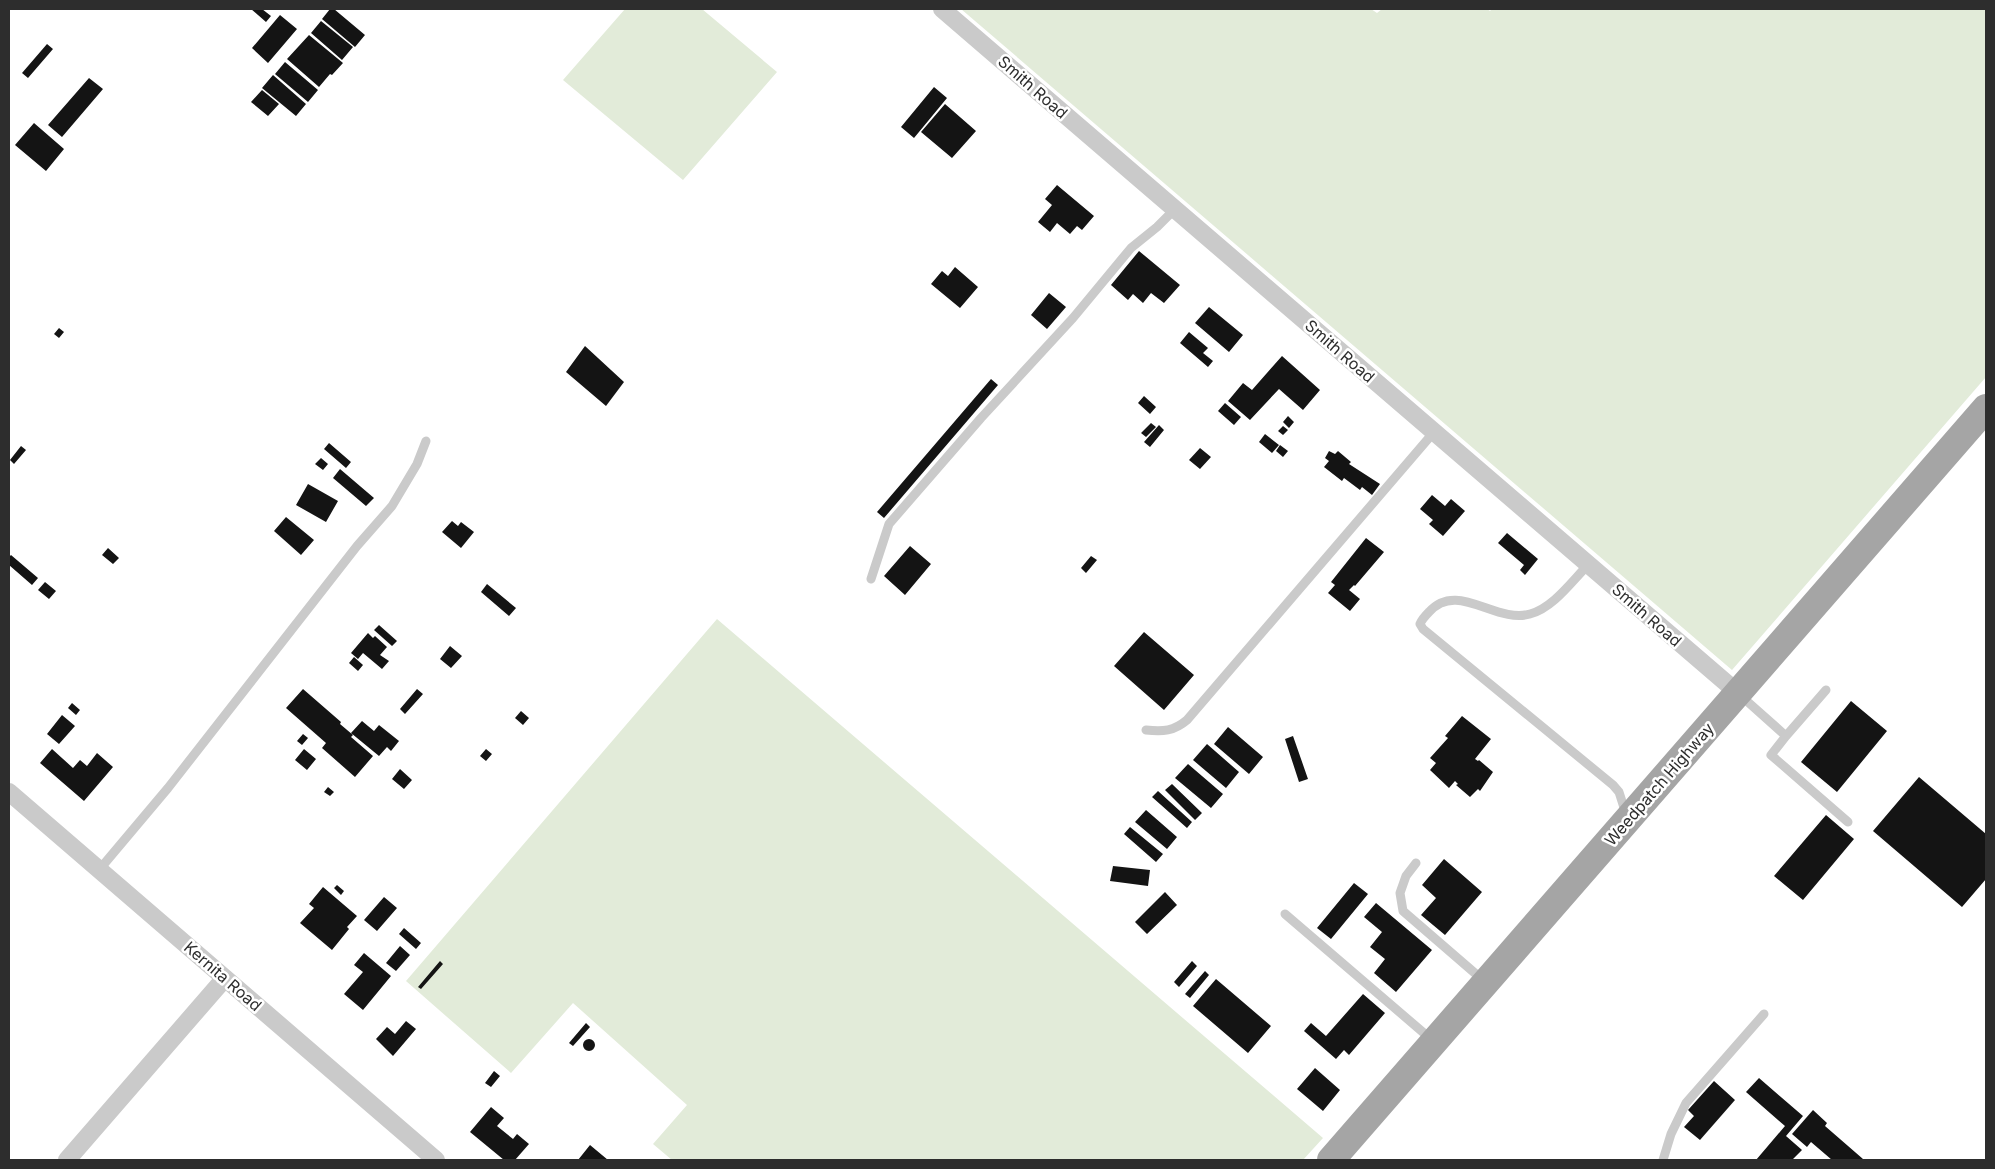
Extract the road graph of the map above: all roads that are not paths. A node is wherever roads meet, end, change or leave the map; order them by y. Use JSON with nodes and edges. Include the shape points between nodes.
{"nodes":[{"id":1,"x":942,"y":9,"type":"edge"},
{"id":2,"x":1174,"y":209,"type":"junction"},
{"id":3,"x":1986,"y":408,"type":"edge"},
{"id":4,"x":1434,"y":432,"type":"junction"},
{"id":5,"x":426,"y":441,"type":"dead end"},
{"id":6,"x":1588,"y":565,"type":"junction"},
{"id":7,"x":871,"y":579,"type":"dead end"},
{"id":8,"x":1826,"y":690,"type":"dead end"},
{"id":9,"x":1738,"y":694,"type":"junction"},
{"id":10,"x":1146,"y":730,"type":"dead end"},
{"id":11,"x":1786,"y":736,"type":"junction"},
{"id":12,"x":9,"y":792,"type":"edge"},
{"id":13,"x":1626,"y":822,"type":"junction"},
{"id":14,"x":1848,"y":822,"type":"dead end"},
{"id":15,"x":1416,"y":863,"type":"dead end"},
{"id":16,"x":100,"y":870,"type":"junction"},
{"id":17,"x":1285,"y":914,"type":"dead end"},
{"id":18,"x":225,"y":978,"type":"junction"},
{"id":19,"x":1486,"y":983,"type":"junction"},
{"id":20,"x":1764,"y":1014,"type":"dead end"},
{"id":21,"x":1434,"y":1042,"type":"junction"},
{"id":22,"x":67,"y":1160,"type":"edge"},
{"id":23,"x":436,"y":1160,"type":"edge"},
{"id":24,"x":1331,"y":1160,"type":"edge"},
{"id":25,"x":1663,"y":1160,"type":"edge"}],
"edges":[{"from":1,"to":2,"type":"street","name":"Smith Road"},
{"from":2,"to":4,"type":"street","name":"Smith Road"},
{"from":2,"to":7,"type":"lane","via":[[1131,248],[1073,318],[889,524]]},
{"from":3,"to":9,"type":"main road","name":"Weedpatch Highway"},
{"from":4,"to":6,"type":"street","name":"Smith Road"},
{"from":4,"to":10,"type":"lane","via":[[1187,720],[1174,729]]},
{"from":5,"to":16,"type":"lane","via":[[417,464],[392,506]]},
{"from":6,"to":9,"type":"street","name":"Smith Road"},
{"from":6,"to":13,"type":"lane","via":[[1544,608],[1528,615],[1489,610],[1454,599],[1434,606],[1420,624],[1423,630],[1613,785],[1623,801]]},
{"from":8,"to":11,"type":"lane"},
{"from":9,"to":11,"type":"lane"},
{"from":9,"to":13,"type":"main road","name":"Weedpatch Highway"},
{"from":11,"to":14,"type":"lane","via":[[1771,755]]},
{"from":12,"to":16,"type":"street","name":"Kernita Road"},
{"from":13,"to":19,"type":"main road","name":"Weedpatch Highway"},
{"from":15,"to":19,"type":"lane","via":[[1406,876],[1400,893],[1403,911]]},
{"from":16,"to":18,"type":"street","name":"Kernita Road"},
{"from":17,"to":21,"type":"lane"},
{"from":18,"to":22,"type":"street"},
{"from":18,"to":23,"type":"street","name":"Kernita Road"},
{"from":19,"to":21,"type":"main road","name":"Weedpatch Highway"},
{"from":20,"to":25,"type":"lane","via":[[1686,1103]]},
{"from":21,"to":24,"type":"main road","name":"Weedpatch Highway"}]}
